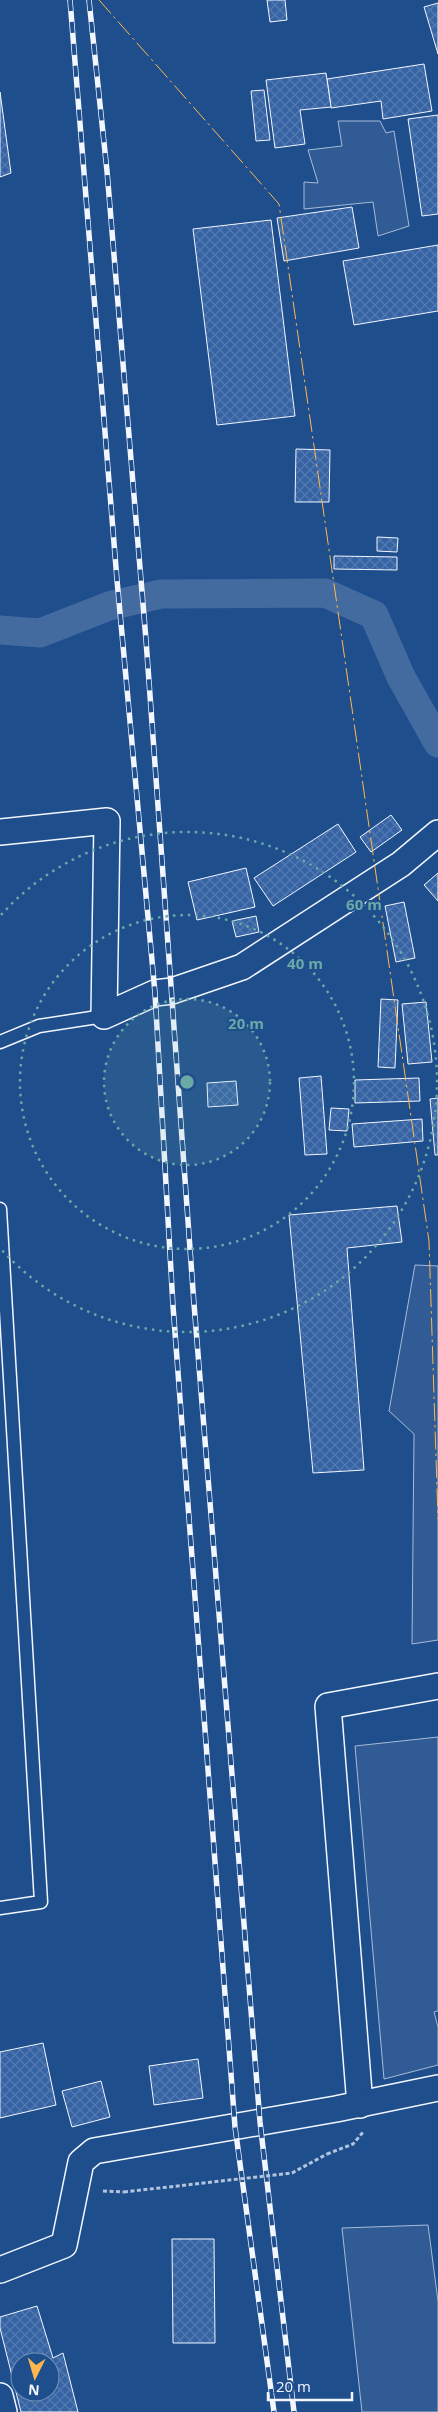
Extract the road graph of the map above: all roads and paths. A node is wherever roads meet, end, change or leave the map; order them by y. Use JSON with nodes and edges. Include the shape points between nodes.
{"nodes":[{"id":1,"x":0,"y":832,"type":"edge"},
{"id":2,"x":438,"y":833,"type":"edge"},
{"id":3,"x":104,"y":1016,"type":"junction"},
{"id":4,"x":0,"y":1042,"type":"edge"},
{"id":5,"x":0,"y":1209,"type":"edge"},
{"id":6,"x":1,"y":1237,"type":"edge"},
{"id":7,"x":438,"y":1686,"type":"edge"},
{"id":8,"x":0,"y":1908,"type":"edge"},
{"id":9,"x":438,"y":2088,"type":"edge"},
{"id":10,"x":360,"y":2105,"type":"junction"},
{"id":11,"x":327,"y":2154,"type":"dead end"},
{"id":12,"x":124,"y":2192,"type":"dead end"},
{"id":13,"x":0,"y":2270,"type":"edge"},
{"id":14,"x":0,"y":2396,"type":"edge"},
{"id":15,"x":4,"y":2412,"type":"edge"}],
"edges":[{"from":1,"to":3,"type":"street","via":[[107,820]]},
{"from":2,"to":3,"type":"street","via":[[401,864],[242,967],[155,994]]},
{"from":3,"to":4,"type":"lane","via":[[40,1026]]},
{"from":5,"to":6,"type":"lane"},
{"from":6,"to":8,"type":"lane","via":[[41,1902]]},
{"from":7,"to":10,"type":"street","via":[[328,1706]]},
{"from":9,"to":10,"type":"street"},
{"from":10,"to":13,"type":"street","via":[[94,2151],[81,2162],[64,2245]]},
{"from":11,"to":12,"type":"path","bridge":true,"via":[[292,2173]]},
{"from":14,"to":15,"type":"street"}]}
